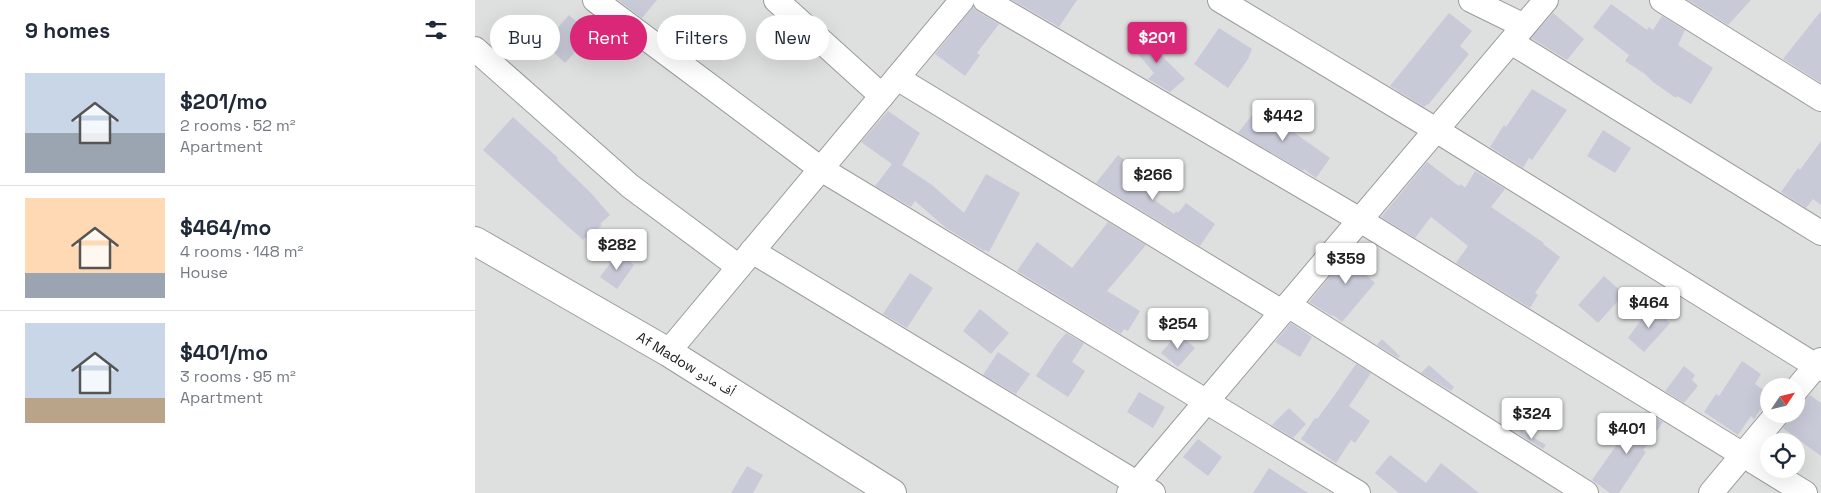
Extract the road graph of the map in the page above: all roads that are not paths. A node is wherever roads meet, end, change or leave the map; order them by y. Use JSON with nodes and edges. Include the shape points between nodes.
{"nodes":[{"id":1,"x":595,"y":0,"type":"edge"},
{"id":2,"x":776,"y":0,"type":"edge"},
{"id":3,"x":985,"y":0,"type":"edge"},
{"id":4,"x":1220,"y":0,"type":"edge"},
{"id":5,"x":1471,"y":0,"type":"edge"},
{"id":6,"x":1546,"y":0,"type":"edge"},
{"id":7,"x":1662,"y":0,"type":"edge"},
{"id":8,"x":959,"y":1,"type":"edge"},
{"id":9,"x":1517,"y":34,"type":"junction"},
{"id":10,"x":475,"y":50,"type":"edge"},
{"id":11,"x":889,"y":87,"type":"junction"},
{"id":12,"x":1821,"y":99,"type":"edge"},
{"id":13,"x":1437,"y":130,"type":"junction"},
{"id":14,"x":821,"y":169,"type":"junction"},
{"id":15,"x":1360,"y":220,"type":"junction"},
{"id":16,"x":1821,"y":233,"type":"edge"},
{"id":17,"x":475,"y":241,"type":"edge"},
{"id":18,"x":746,"y":259,"type":"junction"},
{"id":19,"x":1285,"y":308,"type":"junction"},
{"id":20,"x":668,"y":352,"type":"junction"},
{"id":21,"x":1819,"y":365,"type":"edge"},
{"id":22,"x":1805,"y":380,"type":"edge"},
{"id":23,"x":1207,"y":401,"type":"junction"},
{"id":24,"x":1770,"y":423,"type":"edge"},
{"id":25,"x":1743,"y":455,"type":"junction"},
{"id":26,"x":1140,"y":490,"type":"edge"},
{"id":27,"x":892,"y":493,"type":"edge"},
{"id":28,"x":1357,"y":493,"type":"edge"},
{"id":29,"x":1586,"y":493,"type":"edge"},
{"id":30,"x":1711,"y":493,"type":"edge"},
{"id":31,"x":1805,"y":493,"type":"edge"}],
"edges":[{"from":1,"to":14,"type":"street"},
{"from":2,"to":11,"type":"street"},
{"from":3,"to":15,"type":"street"},
{"from":4,"to":13,"type":"street"},
{"from":5,"to":9,"type":"street"},
{"from":6,"to":9,"type":"street"},
{"from":7,"to":12,"type":"street"},
{"from":8,"to":11,"type":"street"},
{"from":9,"to":13,"type":"street"},
{"from":9,"to":16,"type":"street"},
{"from":10,"to":18,"type":"street","via":[[630,186]]},
{"from":11,"to":14,"type":"street"},
{"from":11,"to":19,"type":"street"},
{"from":13,"to":15,"type":"street"},
{"from":13,"to":21,"type":"street"},
{"from":14,"to":18,"type":"street"},
{"from":14,"to":23,"type":"street"},
{"from":15,"to":19,"type":"street"},
{"from":15,"to":25,"type":"street"},
{"from":17,"to":20,"type":"street","name":"Af Madow أف مادو"},
{"from":18,"to":20,"type":"street"},
{"from":18,"to":26,"type":"street"},
{"from":19,"to":23,"type":"street"},
{"from":19,"to":29,"type":"street"},
{"from":20,"to":27,"type":"street","name":"Af Madow أف مادو"},
{"from":21,"to":22,"type":"street"},
{"from":23,"to":26,"type":"street"},
{"from":23,"to":28,"type":"street"},
{"from":24,"to":25,"type":"street"},
{"from":25,"to":30,"type":"street"},
{"from":25,"to":31,"type":"street"}]}
